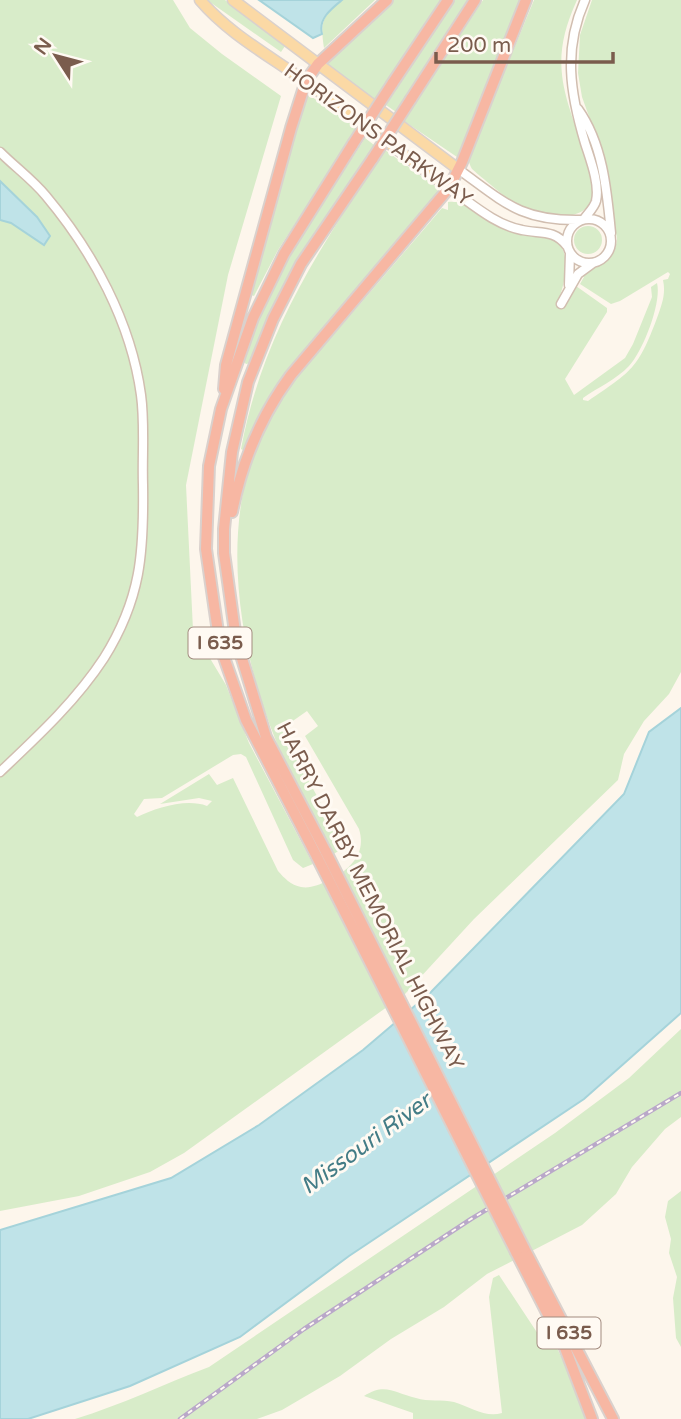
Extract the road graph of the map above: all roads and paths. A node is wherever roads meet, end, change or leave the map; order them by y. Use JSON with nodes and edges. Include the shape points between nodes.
{"nodes":[{"id":1,"x":200,"y":0,"type":"edge"},
{"id":2,"x":233,"y":0,"type":"edge"},
{"id":3,"x":387,"y":0,"type":"edge"},
{"id":4,"x":448,"y":0,"type":"edge"},
{"id":5,"x":475,"y":0,"type":"edge"},
{"id":6,"x":526,"y":0,"type":"edge"},
{"id":7,"x":585,"y":0,"type":"edge"},
{"id":8,"x":317,"y":64,"type":"junction"},
{"id":9,"x":306,"y":82,"type":"junction"},
{"id":10,"x":576,"y":106,"type":"junction"},
{"id":11,"x":0,"y":152,"type":"edge"},
{"id":12,"x":458,"y":169,"type":"junction"},
{"id":13,"x":449,"y":188,"type":"junction"},
{"id":14,"x":582,"y":220,"type":"junction"},
{"id":15,"x":611,"y":236,"type":"junction"},
{"id":16,"x":569,"y":250,"type":"junction"},
{"id":17,"x":593,"y":263,"type":"junction"},
{"id":18,"x":569,"y":286,"type":"junction"},
{"id":19,"x":561,"y":304,"type":"dead end"},
{"id":20,"x":221,"y":409,"type":"junction"},
{"id":21,"x":224,"y":553,"type":"junction"},
{"id":22,"x":0,"y":772,"type":"edge"},
{"id":23,"x":321,"y":855,"type":"junction"},
{"id":24,"x":520,"y":1250,"type":"junction"},
{"id":25,"x":592,"y":1419,"type":"edge"},
{"id":26,"x":613,"y":1419,"type":"edge"}],
"edges":[{"from":1,"to":9,"type":"main road","name":"HORIZONS PARKWAY","via":[[227,26]]},
{"from":2,"to":8,"type":"main road","name":"HORIZONS PARKWAY"},
{"from":3,"to":8,"type":"highway"},
{"from":4,"to":20,"type":"highway","name":"HARRY DARBY MEMORIAL HIGHWAY","number":"I 635","bridge":true,"via":[[284,254],[253,318]]},
{"from":5,"to":21,"type":"highway","name":"HARRY DARBY MEMORIAL HIGHWAY","number":"I 635","bridge":true,"via":[[302,264],[273,319],[248,382],[232,452]]},
{"from":6,"to":12,"type":"highway"},
{"from":7,"to":10,"type":"street","via":[[571,41]]},
{"from":8,"to":9,"type":"highway"},
{"from":8,"to":12,"type":"main road","name":"HORIZONS PARKWAY"},
{"from":9,"to":13,"type":"main road","name":"HORIZONS PARKWAY"},
{"from":9,"to":20,"type":"highway","via":[[226,365]]},
{"from":10,"to":14,"type":"street","via":[[597,192],[594,207]]},
{"from":10,"to":15,"type":"street","via":[[597,148]]},
{"from":11,"to":22,"type":"street","via":[[45,194],[82,242],[121,318],[142,396],[144,531],[137,585],[105,657],[64,709]]},
{"from":12,"to":13,"type":"highway"},
{"from":12,"to":14,"type":"street","name":"HORIZONS PARKWAY","via":[[525,214]]},
{"from":13,"to":16,"type":"street","name":"HORIZONS PARKWAY","via":[[509,227],[548,231]]},
{"from":13,"to":21,"type":"highway","via":[[274,399],[245,460]]},
{"from":14,"to":15,"type":"street","via":[[591,218],[604,224]]},
{"from":14,"to":16,"type":"street","via":[[569,231]]},
{"from":15,"to":17,"type":"street","via":[[606,256]]},
{"from":16,"to":17,"type":"street","via":[[580,262]]},
{"from":16,"to":18,"type":"street"},
{"from":17,"to":18,"type":"street"},
{"from":18,"to":19,"type":"street"},
{"from":20,"to":23,"type":"highway","name":"HARRY DARBY MEMORIAL HIGHWAY","number":"I 635","via":[[209,466],[206,549],[220,646],[246,720]]},
{"from":21,"to":23,"type":"highway","name":"HARRY DARBY MEMORIAL HIGHWAY","number":"I 635","via":[[236,639],[266,737]]},
{"from":23,"to":24,"type":"highway","name":"HARRY DARBY MEMORIAL HIGHWAY","number":"I 635","bridge":true},
{"from":24,"to":25,"type":"highway","name":"HARRY DARBY MEMORIAL HIGHWAY","number":"I 635"},
{"from":24,"to":26,"type":"highway","name":"HARRY DARBY MEMORIAL HIGHWAY","number":"I 635"}]}
